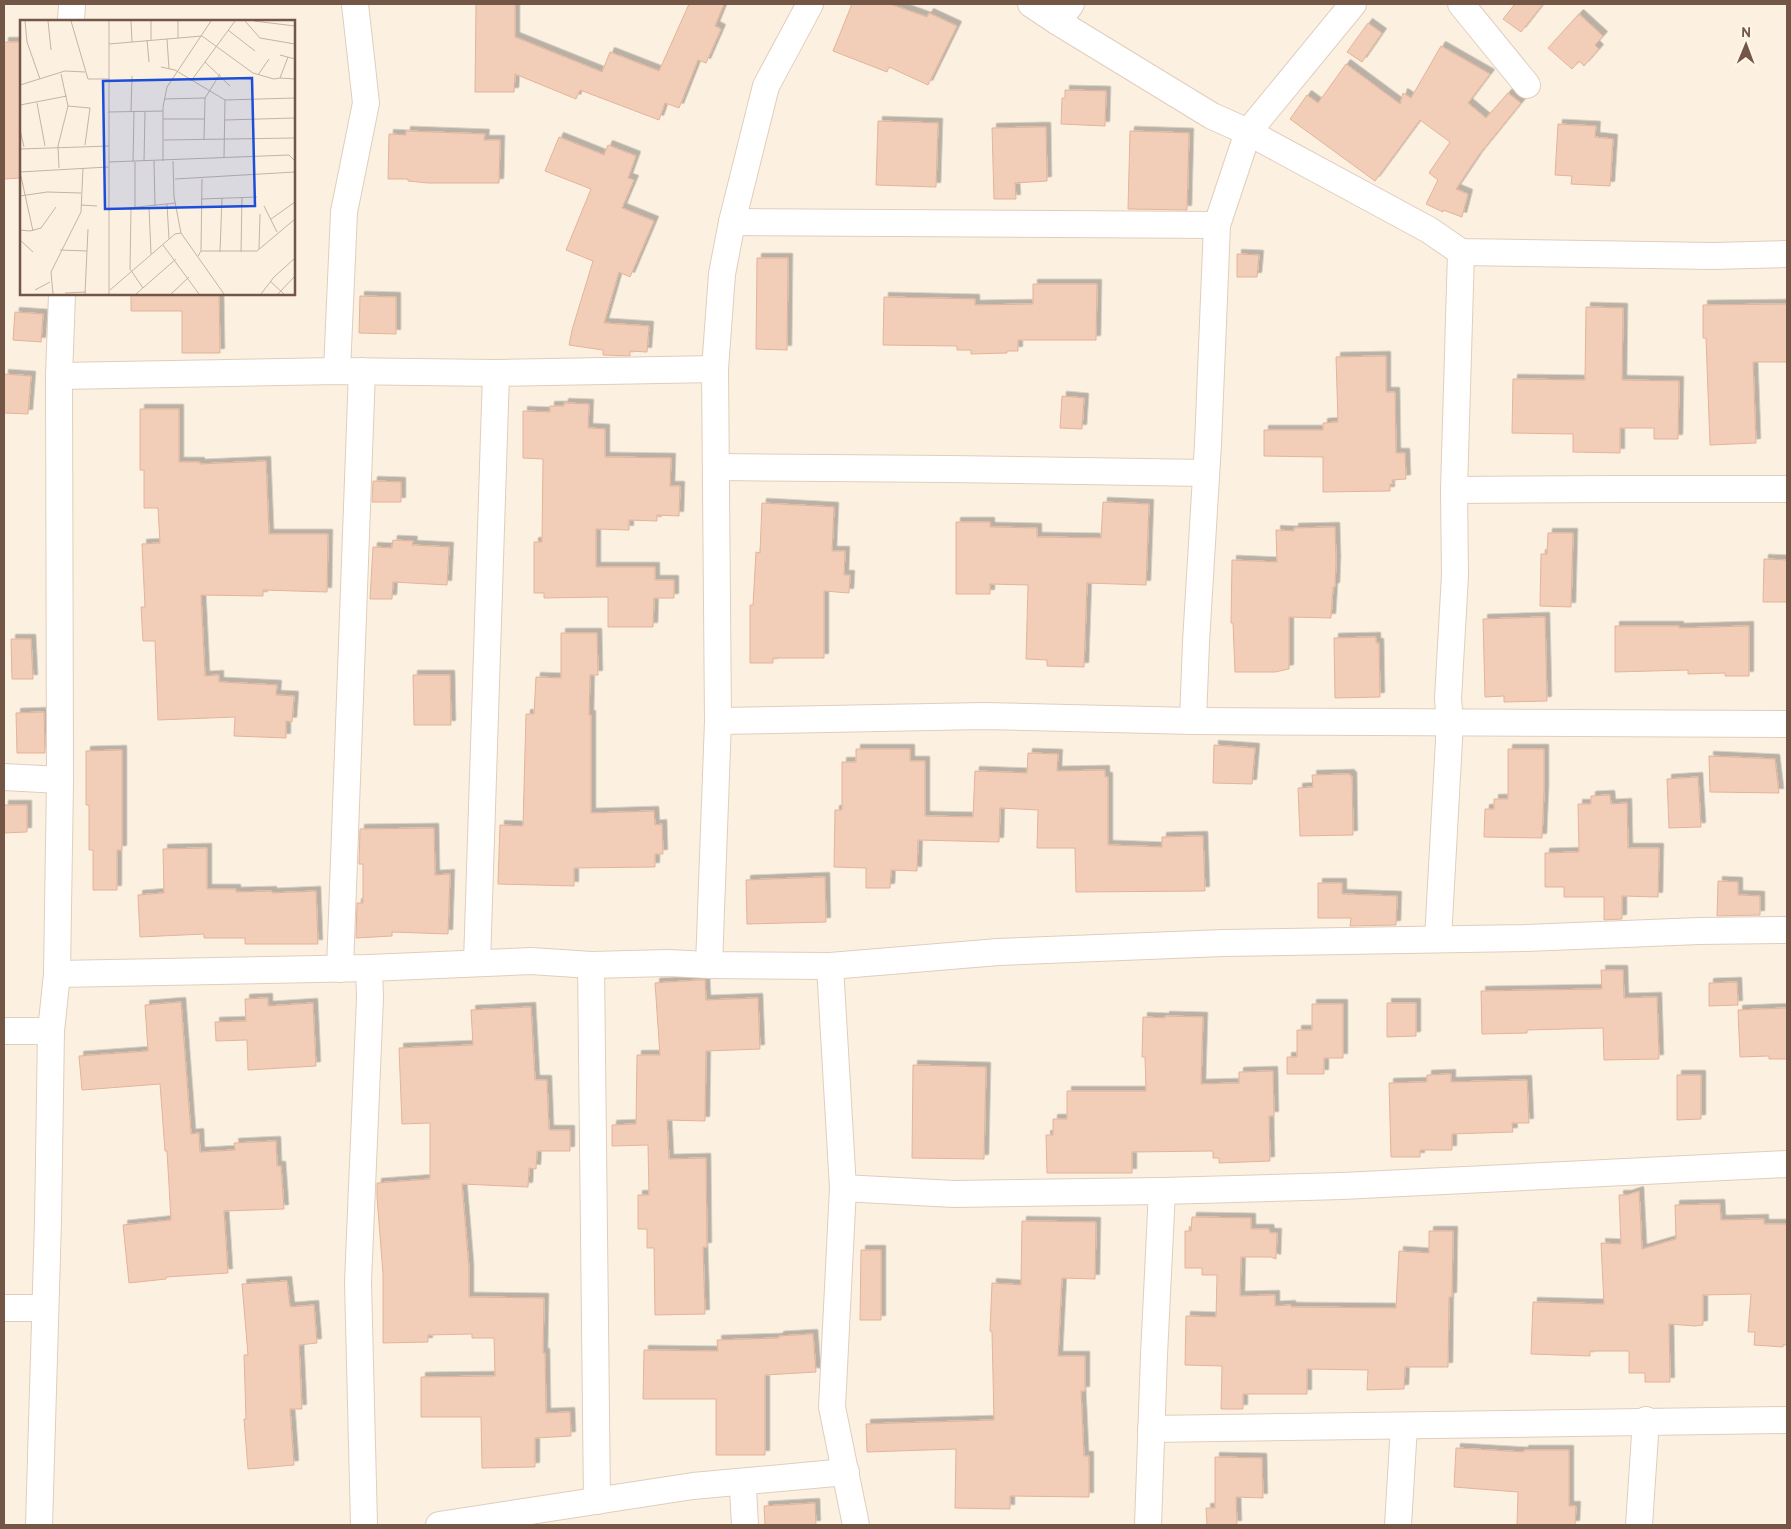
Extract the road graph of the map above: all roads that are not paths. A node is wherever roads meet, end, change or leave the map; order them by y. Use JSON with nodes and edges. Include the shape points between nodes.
{"nodes":[{"id":1,"x":72,"y":4,"type":"edge"},
{"id":2,"x":355,"y":4,"type":"edge"},
{"id":3,"x":810,"y":4,"type":"edge"},
{"id":4,"x":1032,"y":4,"type":"edge"},
{"id":5,"x":1353,"y":4,"type":"edge"},
{"id":6,"x":1461,"y":4,"type":"edge"},
{"id":7,"x":1064,"y":13,"type":"edge"},
{"id":8,"x":71,"y":20,"type":"edge"},
{"id":9,"x":1526,"y":85,"type":"dead end"},
{"id":10,"x":1248,"y":132,"type":"junction"},
{"id":11,"x":732,"y":222,"type":"junction"},
{"id":12,"x":1217,"y":225,"type":"junction"},
{"id":13,"x":1460,"y":252,"type":"junction"},
{"id":14,"x":1787,"y":254,"type":"edge"},
{"id":15,"x":62,"y":295,"type":"edge"},
{"id":16,"x":716,"y":369,"type":"junction"},
{"id":17,"x":349,"y":371,"type":"junction"},
{"id":18,"x":496,"y":373,"type":"junction"},
{"id":19,"x":59,"y":376,"type":"junction"},
{"id":20,"x":717,"y":467,"type":"junction"},
{"id":21,"x":1206,"y":473,"type":"junction"},
{"id":22,"x":1454,"y":490,"type":"junction"},
{"id":23,"x":1787,"y":490,"type":"edge"},
{"id":24,"x":1193,"y":720,"type":"junction"},
{"id":25,"x":718,"y":721,"type":"junction"},
{"id":26,"x":1450,"y":722,"type":"junction"},
{"id":27,"x":1787,"y":724,"type":"edge"},
{"id":28,"x":4,"y":777,"type":"edge"},
{"id":29,"x":60,"y":780,"type":"junction"},
{"id":30,"x":1787,"y":930,"type":"edge"},
{"id":31,"x":1438,"y":939,"type":"junction"},
{"id":32,"x":477,"y":963,"type":"junction"},
{"id":33,"x":591,"y":965,"type":"junction"},
{"id":34,"x":709,"y":965,"type":"junction"},
{"id":35,"x":830,"y":966,"type":"junction"},
{"id":36,"x":369,"y":968,"type":"junction"},
{"id":37,"x":340,"y":969,"type":"junction"},
{"id":38,"x":57,"y":974,"type":"junction"},
{"id":39,"x":4,"y":1031,"type":"edge"},
{"id":40,"x":50,"y":1031,"type":"junction"},
{"id":41,"x":1787,"y":1164,"type":"edge"},
{"id":42,"x":843,"y":1188,"type":"junction"},
{"id":43,"x":1162,"y":1191,"type":"junction"},
{"id":44,"x":4,"y":1308,"type":"edge"},
{"id":45,"x":45,"y":1308,"type":"junction"},
{"id":46,"x":1646,"y":1420,"type":"junction"},
{"id":47,"x":1787,"y":1420,"type":"edge"},
{"id":48,"x":1404,"y":1426,"type":"junction"},
{"id":49,"x":1151,"y":1429,"type":"junction"},
{"id":50,"x":846,"y":1472,"type":"junction"},
{"id":51,"x":743,"y":1489,"type":"dead end"},
{"id":52,"x":597,"y":1501,"type":"junction"},
{"id":53,"x":531,"y":1518,"type":"edge"},
{"id":54,"x":39,"y":1525,"type":"edge"},
{"id":55,"x":364,"y":1525,"type":"edge"},
{"id":56,"x":439,"y":1525,"type":"edge"},
{"id":57,"x":745,"y":1525,"type":"edge"},
{"id":58,"x":856,"y":1525,"type":"edge"},
{"id":59,"x":1148,"y":1525,"type":"edge"},
{"id":60,"x":1398,"y":1525,"type":"edge"},
{"id":61,"x":1639,"y":1525,"type":"edge"}],
"edges":[{"from":1,"to":8,"type":"street"},
{"from":2,"to":17,"type":"street","via":[[366,103],[344,212]]},
{"from":3,"to":11,"type":"street","via":[[766,86]]},
{"from":4,"to":7,"type":"street"},
{"from":5,"to":10,"type":"street"},
{"from":6,"to":9,"type":"street"},
{"from":7,"to":10,"type":"street","via":[[1212,116]]},
{"from":10,"to":12,"type":"street"},
{"from":10,"to":13,"type":"street","via":[[1428,230]]},
{"from":11,"to":12,"type":"street"},
{"from":11,"to":16,"type":"street","via":[[722,274]]},
{"from":12,"to":21,"type":"street"},
{"from":13,"to":14,"type":"street"},
{"from":13,"to":22,"type":"street"},
{"from":15,"to":19,"type":"street"},
{"from":16,"to":18,"type":"street"},
{"from":16,"to":20,"type":"street"},
{"from":17,"to":18,"type":"street"},
{"from":17,"to":19,"type":"street"},
{"from":17,"to":37,"type":"street"},
{"from":18,"to":32,"type":"street"},
{"from":19,"to":29,"type":"street"},
{"from":20,"to":21,"type":"street"},
{"from":20,"to":25,"type":"street"},
{"from":21,"to":24,"type":"street"},
{"from":22,"to":23,"type":"street"},
{"from":22,"to":26,"type":"street"},
{"from":24,"to":25,"type":"street","via":[[984,716]]},
{"from":24,"to":26,"type":"street"},
{"from":25,"to":34,"type":"street"},
{"from":26,"to":27,"type":"street"},
{"from":26,"to":31,"type":"street"},
{"from":28,"to":29,"type":"street"},
{"from":29,"to":38,"type":"street"},
{"from":30,"to":31,"type":"street"},
{"from":31,"to":35,"type":"street","via":[[998,952]]},
{"from":32,"to":33,"type":"street","via":[[531,961]]},
{"from":32,"to":36,"type":"street"},
{"from":33,"to":34,"type":"street"},
{"from":33,"to":52,"type":"street"},
{"from":34,"to":35,"type":"street"},
{"from":35,"to":42,"type":"street"},
{"from":36,"to":37,"type":"street"},
{"from":36,"to":55,"type":"street","via":[[358,1282]]},
{"from":37,"to":38,"type":"street"},
{"from":38,"to":40,"type":"street"},
{"from":39,"to":40,"type":"street"},
{"from":40,"to":45,"type":"street"},
{"from":41,"to":43,"type":"street"},
{"from":42,"to":43,"type":"street","via":[[954,1194]]},
{"from":42,"to":50,"type":"street","via":[[832,1406]]},
{"from":43,"to":49,"type":"street"},
{"from":44,"to":45,"type":"street"},
{"from":45,"to":54,"type":"street"},
{"from":46,"to":47,"type":"street"},
{"from":46,"to":48,"type":"street"},
{"from":46,"to":61,"type":"street"},
{"from":48,"to":49,"type":"street"},
{"from":48,"to":60,"type":"street"},
{"from":49,"to":59,"type":"street"},
{"from":50,"to":52,"type":"street","via":[[693,1486]]},
{"from":50,"to":58,"type":"street"},
{"from":51,"to":57,"type":"street"},
{"from":52,"to":53,"type":"street"},
{"from":53,"to":56,"type":"street"}]}
